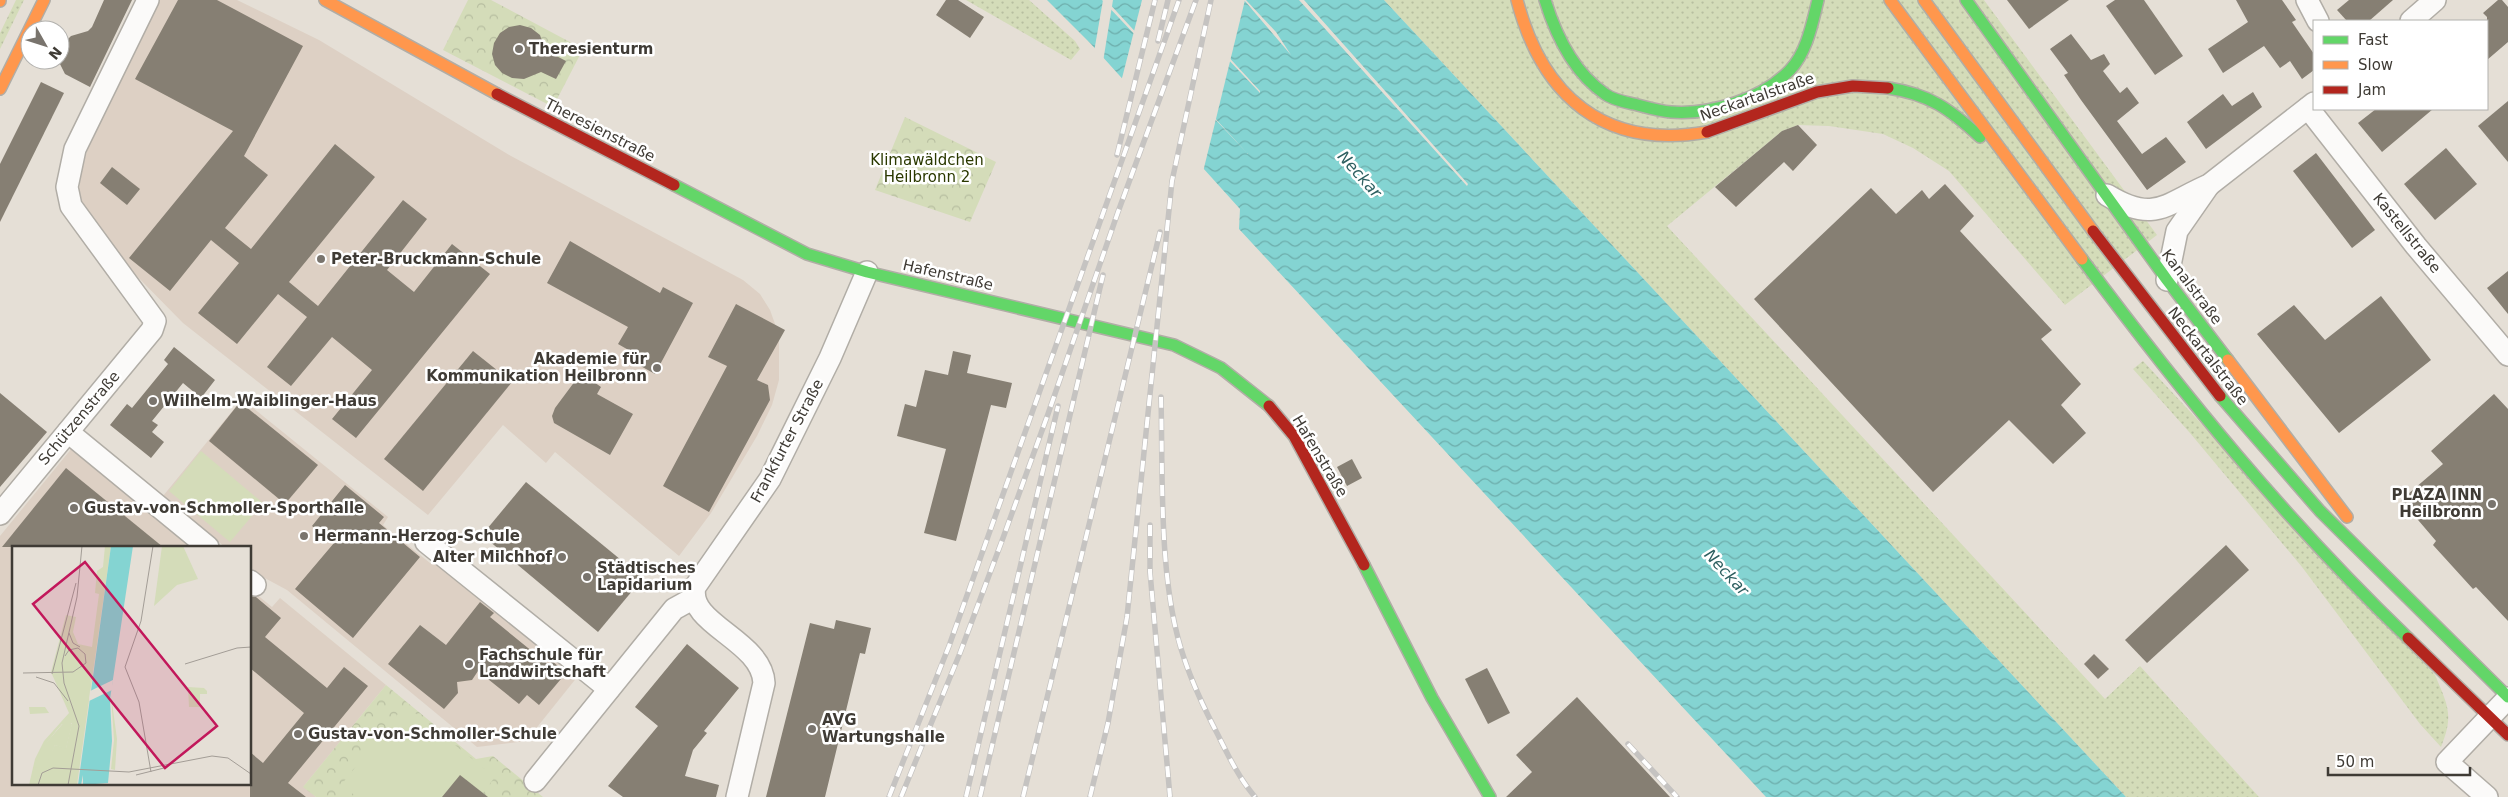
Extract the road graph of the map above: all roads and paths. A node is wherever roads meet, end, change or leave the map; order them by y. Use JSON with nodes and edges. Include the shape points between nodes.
{"nodes":[{"id":1,"x":44,"y":0,"type":"edge"},
{"id":2,"x":148,"y":0,"type":"edge"},
{"id":3,"x":325,"y":0,"type":"edge"},
{"id":4,"x":1517,"y":0,"type":"edge"},
{"id":5,"x":1545,"y":0,"type":"edge"},
{"id":6,"x":1818,"y":0,"type":"edge"},
{"id":7,"x":1890,"y":0,"type":"edge"},
{"id":8,"x":1924,"y":0,"type":"edge"},
{"id":9,"x":1966,"y":0,"type":"edge"},
{"id":10,"x":2307,"y":0,"type":"edge"},
{"id":11,"x":2435,"y":0,"type":"edge"},
{"id":12,"x":2317,"y":20,"type":"edge"},
{"id":13,"x":2412,"y":20,"type":"edge"},
{"id":14,"x":0,"y":89,"type":"edge"},
{"id":15,"x":2311,"y":106,"type":"edge"},
{"id":16,"x":2314,"y":110,"type":"edge"},
{"id":17,"x":2018,"y":172,"type":"junction"},
{"id":18,"x":2210,"y":184,"type":"junction"},
{"id":19,"x":2106,"y":195,"type":"junction"},
{"id":20,"x":867,"y":272,"type":"junction"},
{"id":21,"x":2167,"y":280,"type":"junction"},
{"id":22,"x":2508,"y":355,"type":"edge"},
{"id":23,"x":68,"y":432,"type":"junction"},
{"id":24,"x":0,"y":514,"type":"edge"},
{"id":25,"x":426,"y":542,"type":"dead end"},
{"id":26,"x":207,"y":546,"type":"edge"},
{"id":27,"x":2400,"y":589,"type":"junction"},
{"id":28,"x":694,"y":598,"type":"junction"},
{"id":29,"x":609,"y":689,"type":"junction"},
{"id":30,"x":2508,"y":698,"type":"edge"},
{"id":31,"x":2490,"y":717,"type":"junction"},
{"id":32,"x":2508,"y":734,"type":"edge"},
{"id":33,"x":535,"y":781,"type":"dead end"},
{"id":34,"x":737,"y":797,"type":"edge"},
{"id":35,"x":1490,"y":797,"type":"edge"},
{"id":36,"x":2486,"y":797,"type":"edge"}],
"edges":[{"from":1,"to":14,"type":"main road"},
{"from":2,"to":23,"type":"street","name":"Schützenstraße","via":[[75,149],[67,187],[71,206],[155,320],[152,330]]},
{"from":3,"to":20,"type":"main road","name":"Theresienstraße","via":[[457,73],[807,254]]},
{"from":4,"to":17,"type":"main road","name":"Neckartalstraße","via":[[1523,26],[1556,85],[1606,122],[1640,134],[1709,132],[1814,91],[1852,86],[1887,89],[1927,98],[1963,121]]},
{"from":5,"to":6,"type":"main road","name":"Neckartalstraße","via":[[1552,28],[1570,58],[1607,96],[1657,111],[1691,111],[1727,106],[1760,92],[1790,70],[1808,40]]},
{"from":7,"to":17,"type":"main road","name":"Neckartalstraße"},
{"from":8,"to":27,"type":"main road","name":"Neckartalstraße","via":[[2200,370],[2261,445],[2345,539]]},
{"from":9,"to":19,"type":"main road","name":"Kanalstraße"},
{"from":10,"to":12,"type":"street"},
{"from":11,"to":13,"type":"street"},
{"from":15,"to":18,"type":"street"},
{"from":16,"to":22,"type":"street","name":"Kastellstraße","via":[[2416,246]]},
{"from":17,"to":31,"type":"main road","name":"Neckartalstraße","via":[[2152,353],[2242,463],[2368,600]]},
{"from":18,"to":19,"type":"street","via":[[2171,205],[2149,211],[2126,207]]},
{"from":18,"to":21,"type":"street","via":[[2177,231]]},
{"from":19,"to":21,"type":"main road","name":"Kanalstraße"},
{"from":20,"to":28,"type":"street","name":"Frankfurter Straße","via":[[830,358],[770,479],[700,577]]},
{"from":20,"to":35,"type":"main road","name":"Hafenstraße","via":[[1174,345],[1209,360],[1267,405],[1288,426],[1317,476],[1402,636],[1423,684]]},
{"from":21,"to":27,"type":"main road","name":"Kanalstraße"},
{"from":23,"to":24,"type":"street","name":"Schützenstraße"},
{"from":23,"to":26,"type":"street"},
{"from":25,"to":29,"type":"street"},
{"from":27,"to":30,"type":"main road","name":"Neckartalstraße"},
{"from":28,"to":29,"type":"street","via":[[674,609]]},
{"from":28,"to":34,"type":"street","via":[[703,613],[751,653],[763,673],[764,683]]},
{"from":29,"to":33,"type":"street"},
{"from":30,"to":31,"type":"street"},
{"from":31,"to":32,"type":"main road","name":"Neckartalstraße"},
{"from":31,"to":36,"type":"street","via":[[2447,762]]}]}
